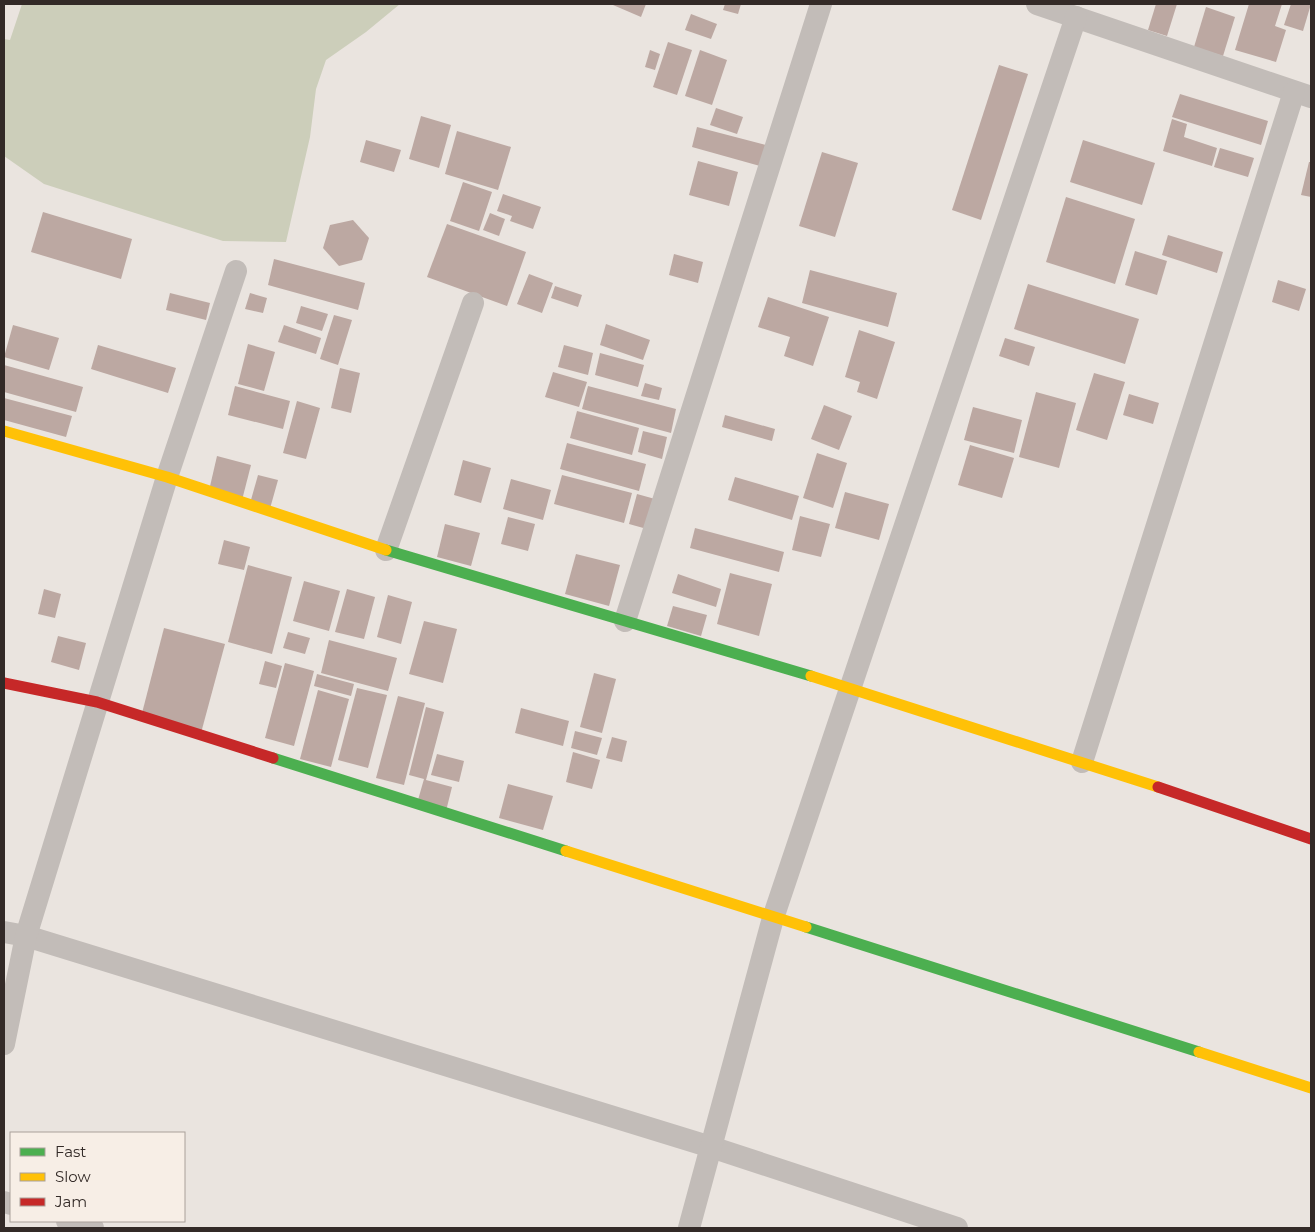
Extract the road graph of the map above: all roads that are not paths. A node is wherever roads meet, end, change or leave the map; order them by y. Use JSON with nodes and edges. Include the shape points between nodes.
{"nodes":[{"id":1,"x":821,"y":4,"type":"edge"},
{"id":2,"x":1036,"y":4,"type":"edge"},
{"id":3,"x":1076,"y":17,"type":"junction"},
{"id":4,"x":1303,"y":95,"type":"edge"},
{"id":5,"x":236,"y":271,"type":"dead end"},
{"id":6,"x":473,"y":303,"type":"dead end"},
{"id":7,"x":4,"y":431,"type":"edge"},
{"id":8,"x":167,"y":477,"type":"junction"},
{"id":9,"x":386,"y":550,"type":"junction"},
{"id":10,"x":625,"y":621,"type":"junction"},
{"id":11,"x":4,"y":683,"type":"edge"},
{"id":12,"x":849,"y":688,"type":"junction"},
{"id":13,"x":97,"y":702,"type":"junction"},
{"id":14,"x":1082,"y":762,"type":"junction"},
{"id":15,"x":1310,"y":835,"type":"edge"},
{"id":16,"x":773,"y":918,"type":"junction"},
{"id":17,"x":4,"y":932,"type":"edge"},
{"id":18,"x":26,"y":936,"type":"junction"},
{"id":19,"x":4,"y":1044,"type":"edge"},
{"id":20,"x":1311,"y":1088,"type":"edge"},
{"id":21,"x":711,"y":1147,"type":"junction"},
{"id":22,"x":71,"y":1222,"type":"edge"},
{"id":23,"x":93,"y":1228,"type":"edge"},
{"id":24,"x":689,"y":1228,"type":"edge"},
{"id":25,"x":957,"y":1228,"type":"edge"}],
"edges":[{"from":1,"to":10,"type":"street"},
{"from":2,"to":3,"type":"street"},
{"from":3,"to":4,"type":"street"},
{"from":3,"to":12,"type":"street"},
{"from":4,"to":14,"type":"street"},
{"from":5,"to":8,"type":"street"},
{"from":6,"to":9,"type":"street"},
{"from":7,"to":8,"type":"street"},
{"from":8,"to":9,"type":"street"},
{"from":8,"to":13,"type":"street"},
{"from":9,"to":10,"type":"street"},
{"from":10,"to":12,"type":"street"},
{"from":11,"to":13,"type":"street"},
{"from":12,"to":14,"type":"street"},
{"from":12,"to":16,"type":"street"},
{"from":13,"to":16,"type":"street"},
{"from":13,"to":18,"type":"street"},
{"from":14,"to":15,"type":"street"},
{"from":16,"to":20,"type":"street"},
{"from":16,"to":21,"type":"street"},
{"from":17,"to":18,"type":"street"},
{"from":18,"to":19,"type":"street"},
{"from":18,"to":21,"type":"street"},
{"from":21,"to":24,"type":"street"},
{"from":21,"to":25,"type":"street"},
{"from":22,"to":23,"type":"street"}]}
